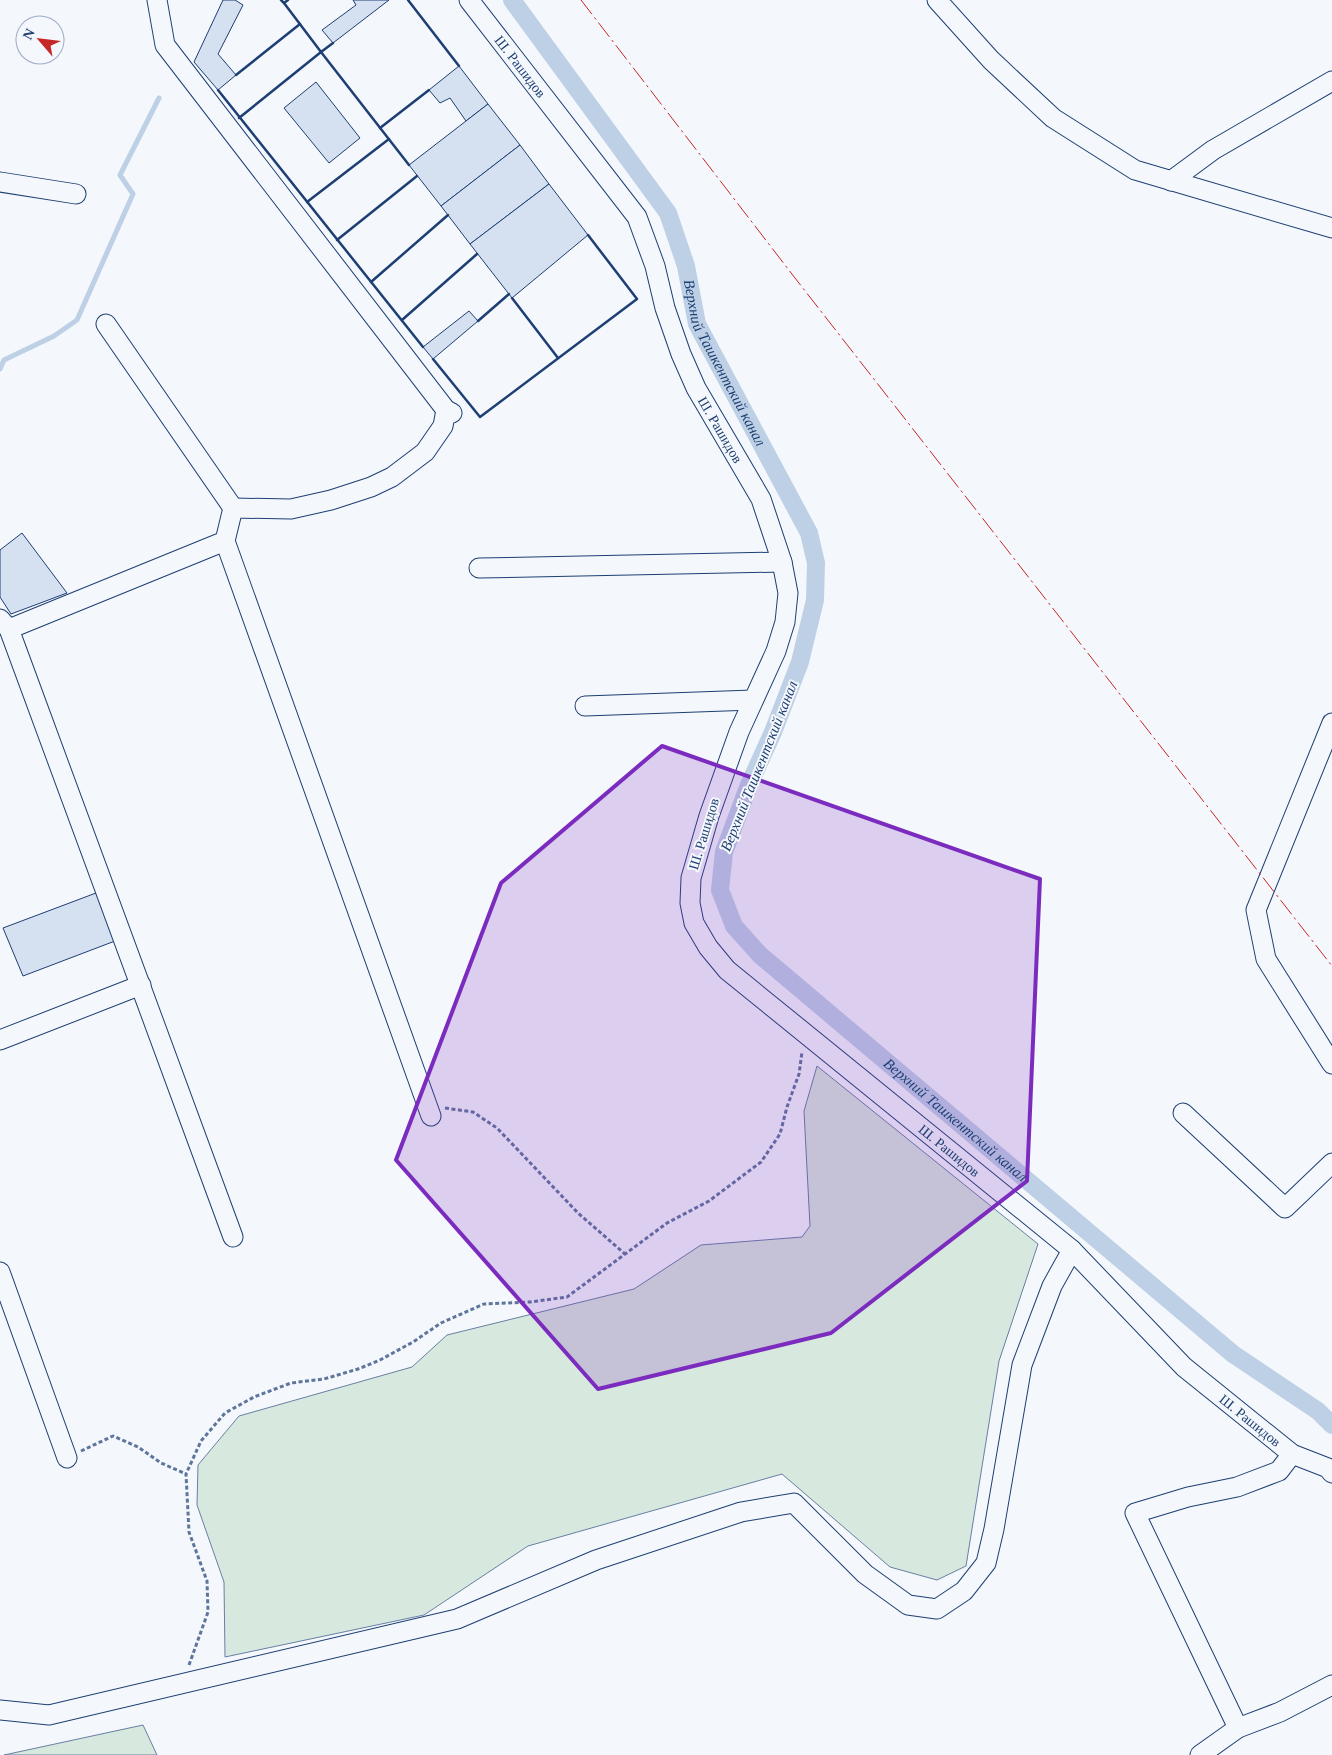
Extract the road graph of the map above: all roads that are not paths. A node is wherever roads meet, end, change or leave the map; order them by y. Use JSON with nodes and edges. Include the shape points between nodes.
{"nodes":[{"id":1,"x":158,"y":0,"type":"edge"},
{"id":2,"x":469,"y":0,"type":"edge"},
{"id":3,"x":937,"y":0,"type":"edge"},
{"id":4,"x":1332,"y":81,"type":"edge"},
{"id":5,"x":1171,"y":181,"type":"junction"},
{"id":6,"x":0,"y":182,"type":"edge"},
{"id":7,"x":76,"y":194,"type":"dead end"},
{"id":8,"x":1332,"y":228,"type":"edge"},
{"id":9,"x":106,"y":324,"type":"dead end"},
{"id":10,"x":233,"y":508,"type":"junction"},
{"id":11,"x":225,"y":541,"type":"junction"},
{"id":12,"x":782,"y":562,"type":"junction"},
{"id":13,"x":479,"y":568,"type":"dead end"},
{"id":14,"x":4,"y":624,"type":"edge"},
{"id":15,"x":754,"y":700,"type":"junction"},
{"id":16,"x":585,"y":706,"type":"dead end"},
{"id":17,"x":1331,"y":729,"type":"edge"},
{"id":18,"x":141,"y":984,"type":"junction"},
{"id":19,"x":0,"y":1040,"type":"edge"},
{"id":20,"x":1332,"y":1064,"type":"edge"},
{"id":21,"x":1183,"y":1113,"type":"dead end"},
{"id":22,"x":431,"y":1116,"type":"road end"},
{"id":23,"x":1332,"y":1163,"type":"edge"},
{"id":24,"x":233,"y":1237,"type":"dead end"},
{"id":25,"x":1072,"y":1250,"type":"junction"},
{"id":26,"x":0,"y":1272,"type":"edge"},
{"id":27,"x":1292,"y":1454,"type":"junction"},
{"id":28,"x":67,"y":1458,"type":"road end"},
{"id":29,"x":1332,"y":1473,"type":"edge"},
{"id":30,"x":1332,"y":1685,"type":"edge"},
{"id":31,"x":0,"y":1710,"type":"edge"},
{"id":32,"x":1238,"y":1728,"type":"junction"},
{"id":33,"x":1200,"y":1755,"type":"edge"}],
"edges":[{"from":1,"to":10,"type":"street","via":[[165,45],[449,411],[425,452],[392,477],[371,487],[291,509]]},
{"from":2,"to":12,"type":"street","name":"Ш. Рашидов","via":[[637,217],[681,354],[696,388],[761,499]]},
{"from":3,"to":5,"type":"street","via":[[991,60],[1053,118],[1135,170]]},
{"from":4,"to":5,"type":"street","via":[[1213,150]]},
{"from":5,"to":8,"type":"street"},
{"from":6,"to":7,"type":"street"},
{"from":9,"to":10,"type":"street"},
{"from":10,"to":11,"type":"street"},
{"from":11,"to":14,"type":"street"},
{"from":11,"to":22,"type":"street"},
{"from":12,"to":13,"type":"street"},
{"from":12,"to":15,"type":"street","name":"Ш. Рашидов","via":[[788,593],[785,622]]},
{"from":14,"to":18,"type":"street"},
{"from":15,"to":16,"type":"street"},
{"from":15,"to":25,"type":"street","name":"Ш. Рашидов","via":[[709,816],[691,878],[690,903],[694,923],[708,947],[728,970]]},
{"from":17,"to":20,"type":"street","via":[[1256,910],[1266,960]]},
{"from":18,"to":19,"type":"street"},
{"from":18,"to":24,"type":"street"},
{"from":21,"to":23,"type":"street","via":[[1286,1208]]},
{"from":25,"to":27,"type":"street","name":"Ш. Рашидов","via":[[1184,1367]]},
{"from":25,"to":31,"type":"street","via":[[1052,1286],[1022,1365],[986,1564],[964,1591],[937,1609],[908,1605],[872,1579],[794,1503],[741,1512],[596,1560],[457,1619],[49,1715]]},
{"from":26,"to":28,"type":"street"},
{"from":27,"to":29,"type":"street","name":"Ш. Рашидов","via":[[1328,1468]]},
{"from":27,"to":32,"type":"street","via":[[1279,1471],[1237,1487],[1135,1513]]},
{"from":30,"to":32,"type":"street","via":[[1280,1712]]},
{"from":32,"to":33,"type":"street"}]}
